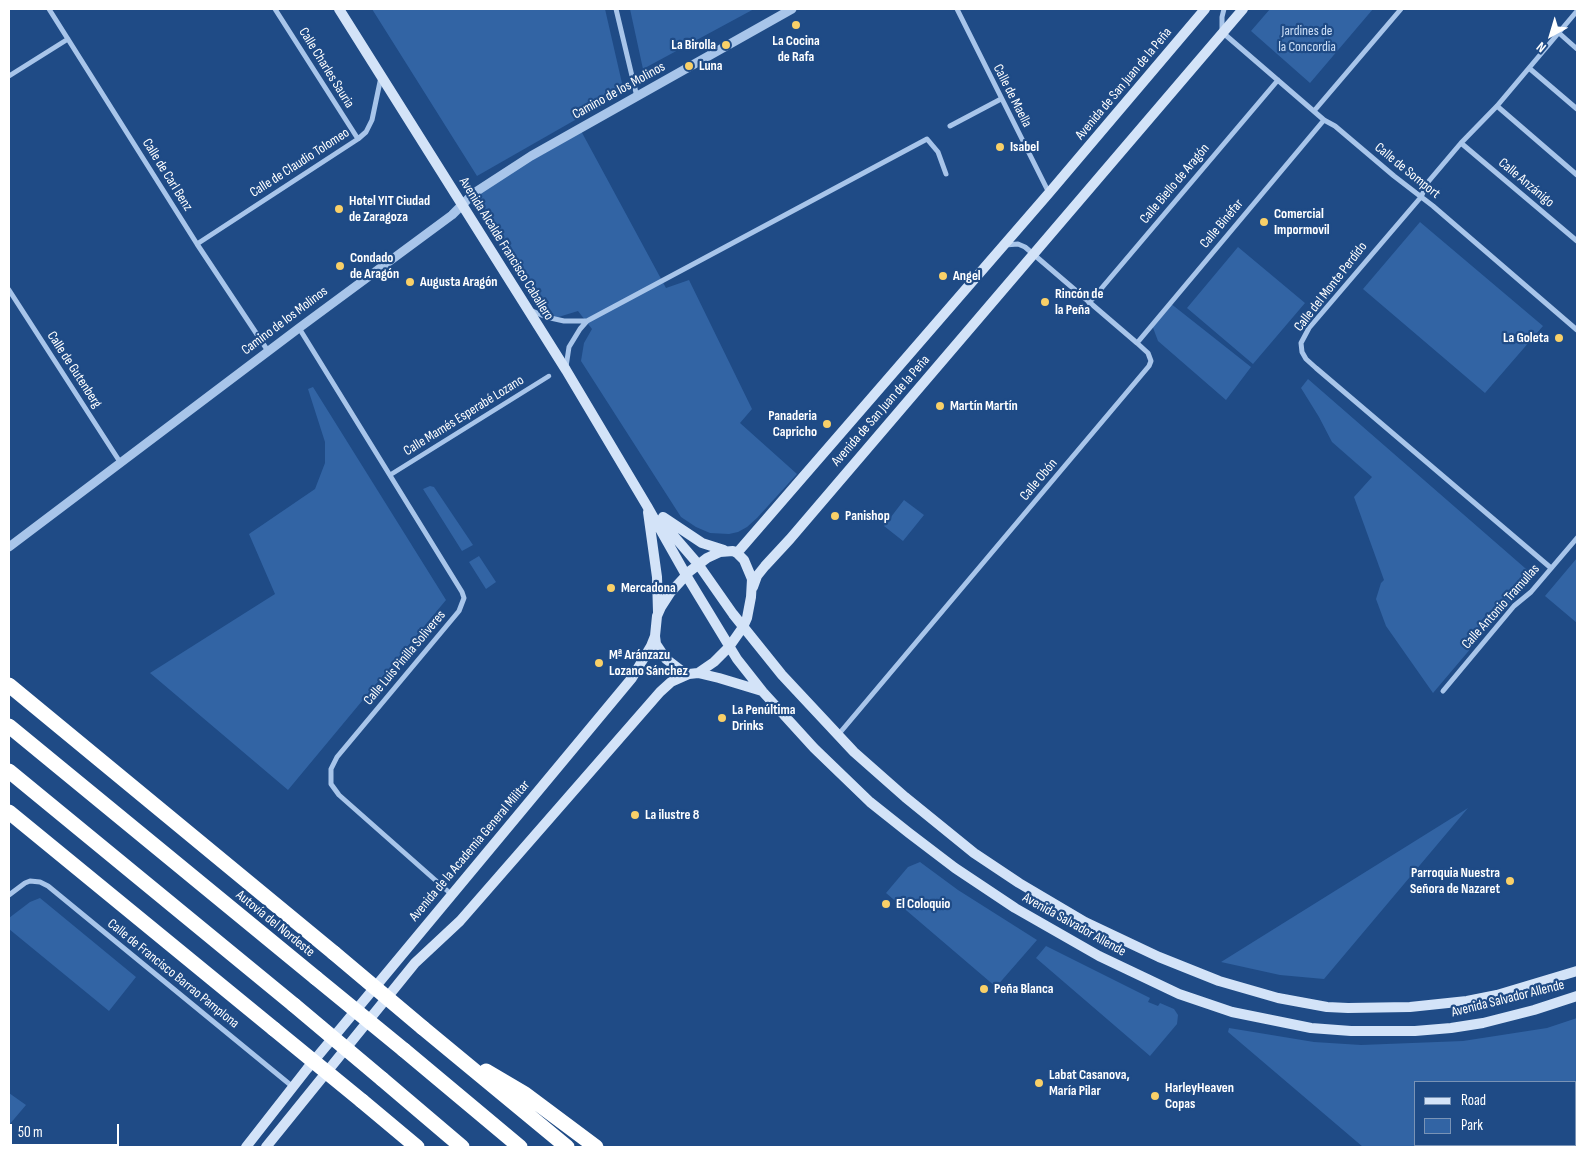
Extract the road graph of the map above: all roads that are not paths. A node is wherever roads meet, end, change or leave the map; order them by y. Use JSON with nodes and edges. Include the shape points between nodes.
{"nodes":[{"id":1,"x":49,"y":9,"type":"edge"},
{"id":2,"x":275,"y":9,"type":"edge"},
{"id":3,"x":339,"y":9,"type":"edge"},
{"id":4,"x":616,"y":9,"type":"edge"},
{"id":5,"x":792,"y":9,"type":"edge"},
{"id":6,"x":956,"y":9,"type":"edge"},
{"id":7,"x":1205,"y":9,"type":"edge"},
{"id":8,"x":1224,"y":9,"type":"edge"},
{"id":9,"x":1243,"y":9,"type":"edge"},
{"id":10,"x":1401,"y":9,"type":"edge"},
{"id":11,"x":1577,"y":11,"type":"edge"},
{"id":12,"x":1222,"y":32,"type":"junction"},
{"id":13,"x":1559,"y":33,"type":"junction"},
{"id":14,"x":68,"y":39,"type":"junction"},
{"id":15,"x":1577,"y":48,"type":"edge"},
{"id":16,"x":1529,"y":68,"type":"junction"},
{"id":17,"x":9,"y":76,"type":"edge"},
{"id":18,"x":381,"y":76,"type":"junction"},
{"id":19,"x":1278,"y":80,"type":"junction"},
{"id":20,"x":637,"y":98,"type":"junction"},
{"id":21,"x":1001,"y":100,"type":"junction"},
{"id":22,"x":1497,"y":106,"type":"junction"},
{"id":23,"x":1577,"y":109,"type":"edge"},
{"id":24,"x":1314,"y":111,"type":"junction"},
{"id":25,"x":1324,"y":120,"type":"junction"},
{"id":26,"x":950,"y":126,"type":"dead end"},
{"id":27,"x":358,"y":139,"type":"junction"},
{"id":28,"x":1460,"y":143,"type":"junction"},
{"id":29,"x":946,"y":174,"type":"dead end"},
{"id":30,"x":1577,"y":175,"type":"edge"},
{"id":31,"x":1049,"y":193,"type":"junction"},
{"id":32,"x":1421,"y":196,"type":"junction"},
{"id":33,"x":462,"y":205,"type":"junction"},
{"id":34,"x":1577,"y":241,"type":"edge"},
{"id":35,"x":197,"y":244,"type":"junction"},
{"id":36,"x":1004,"y":245,"type":"junction"},
{"id":37,"x":1032,"y":254,"type":"junction"},
{"id":38,"x":9,"y":290,"type":"edge"},
{"id":39,"x":1089,"y":302,"type":"junction"},
{"id":40,"x":528,"y":309,"type":"junction"},
{"id":41,"x":587,"y":321,"type":"junction"},
{"id":42,"x":299,"y":328,"type":"junction"},
{"id":43,"x":1577,"y":330,"type":"edge"},
{"id":44,"x":1137,"y":343,"type":"junction"},
{"id":45,"x":268,"y":351,"type":"junction"},
{"id":46,"x":566,"y":370,"type":"junction"},
{"id":47,"x":549,"y":376,"type":"dead end"},
{"id":48,"x":120,"y":462,"type":"junction"},
{"id":49,"x":390,"y":476,"type":"junction"},
{"id":50,"x":647,"y":506,"type":"junction"},
{"id":51,"x":1577,"y":538,"type":"edge"},
{"id":52,"x":9,"y":547,"type":"edge"},
{"id":53,"x":725,"y":551,"type":"junction"},
{"id":54,"x":737,"y":553,"type":"junction"},
{"id":55,"x":698,"y":564,"type":"junction"},
{"id":56,"x":1551,"y":568,"type":"junction"},
{"id":57,"x":686,"y":576,"type":"junction"},
{"id":58,"x":752,"y":588,"type":"junction"},
{"id":59,"x":658,"y":616,"type":"junction"},
{"id":60,"x":743,"y":627,"type":"junction"},
{"id":61,"x":655,"y":636,"type":"junction"},
{"id":62,"x":729,"y":647,"type":"junction"},
{"id":63,"x":693,"y":673,"type":"junction"},
{"id":64,"x":9,"y":685,"type":"edge"},
{"id":65,"x":1443,"y":691,"type":"dead end"},
{"id":66,"x":763,"y":692,"type":"junction"},
{"id":67,"x":9,"y":726,"type":"edge"},
{"id":68,"x":838,"y":735,"type":"junction"},
{"id":69,"x":9,"y":771,"type":"edge"},
{"id":70,"x":9,"y":812,"type":"edge"},
{"id":71,"x":451,"y":894,"type":"junction"},
{"id":72,"x":9,"y":895,"type":"edge"},
{"id":73,"x":1577,"y":971,"type":"edge"},
{"id":74,"x":1577,"y":996,"type":"edge"},
{"id":75,"x":450,"y":1050,"type":"junction"},
{"id":76,"x":294,"y":1087,"type":"junction"},
{"id":77,"x":246,"y":1147,"type":"edge"},
{"id":78,"x":266,"y":1147,"type":"edge"},
{"id":79,"x":417,"y":1147,"type":"edge"},
{"id":80,"x":462,"y":1147,"type":"edge"},
{"id":81,"x":520,"y":1147,"type":"edge"},
{"id":82,"x":567,"y":1147,"type":"edge"},
{"id":83,"x":596,"y":1147,"type":"edge"}],
"edges":[{"from":1,"to":14,"type":"street","name":"Calle de Carl Benz"},
{"from":2,"to":27,"type":"street","name":"Calle Charles Sauria"},
{"from":3,"to":18,"type":"main road","name":"Avenida Alcalde Francisco Caballero"},
{"from":4,"to":20,"type":"street"},
{"from":5,"to":20,"type":"street","name":"Camino de los Molinos"},
{"from":6,"to":21,"type":"street","name":"Calle de Maella"},
{"from":7,"to":31,"type":"main road","name":"Avenida de San Juan de la Peña"},
{"from":8,"to":12,"type":"street"},
{"from":9,"to":12,"type":"main road","name":"Avenida de San Juan de la Peña"},
{"from":10,"to":24,"type":"street"},
{"from":11,"to":13,"type":"street","name":"Calle del Monte Perdido"},
{"from":12,"to":19,"type":"street","name":"Calle de Somport"},
{"from":12,"to":37,"type":"main road","name":"Avenida de San Juan de la Peña"},
{"from":13,"to":15,"type":"street"},
{"from":13,"to":16,"type":"street","name":"Calle del Monte Perdido"},
{"from":14,"to":17,"type":"street"},
{"from":14,"to":35,"type":"street","name":"Calle de Carl Benz"},
{"from":16,"to":22,"type":"street","name":"Calle del Monte Perdido"},
{"from":16,"to":23,"type":"street"},
{"from":18,"to":27,"type":"street","name":"Calle de Claudio Tolomeo","via":[[372,120]]},
{"from":18,"to":33,"type":"main road","name":"Avenida Alcalde Francisco Caballero"},
{"from":19,"to":24,"type":"street","name":"Calle de Somport"},
{"from":19,"to":39,"type":"street","name":"Calle Biello de Aragón"},
{"from":20,"to":33,"type":"street","name":"Camino de los Molinos","via":[[532,156],[474,193]]},
{"from":21,"to":26,"type":"street"},
{"from":21,"to":31,"type":"street","name":"Calle de Maella"},
{"from":22,"to":28,"type":"street","name":"Calle del Monte Perdido"},
{"from":22,"to":30,"type":"street"},
{"from":24,"to":25,"type":"street","name":"Calle de Somport"},
{"from":25,"to":32,"type":"street","name":"Calle de Somport"},
{"from":25,"to":44,"type":"street","name":"Calle Binéfar"},
{"from":27,"to":35,"type":"street","name":"Calle de Claudio Tolomeo"},
{"from":28,"to":32,"type":"street","name":"Calle del Monte Perdido","via":[[1428,182]]},
{"from":28,"to":34,"type":"street","name":"Calle Anzánigo"},
{"from":29,"to":41,"type":"street","via":[[938,152],[927,139]]},
{"from":31,"to":36,"type":"main road","name":"Avenida de San Juan de la Peña"},
{"from":32,"to":43,"type":"street","name":"Calle de Somport"},
{"from":32,"to":56,"type":"street","name":"Calle del Monte Perdido","via":[[1309,328],[1301,343],[1302,352],[1329,380]]},
{"from":33,"to":40,"type":"main road","name":"Avenida Alcalde Francisco Caballero"},
{"from":33,"to":42,"type":"street","name":"Camino de los Molinos"},
{"from":35,"to":45,"type":"street","name":"Calle de Carl Benz"},
{"from":36,"to":37,"type":"street","via":[[1018,244]]},
{"from":36,"to":54,"type":"main road","name":"Avenida de San Juan de la Peña"},
{"from":37,"to":39,"type":"street","name":"Calle Obón"},
{"from":37,"to":58,"type":"main road","name":"Avenida de San Juan de la Peña","via":[[765,566]]},
{"from":38,"to":48,"type":"street","name":"Calle de Gutenberg"},
{"from":39,"to":44,"type":"street","name":"Calle Obón"},
{"from":40,"to":41,"type":"street","via":[[564,321]]},
{"from":40,"to":46,"type":"main road","name":"Avenida Alcalde Francisco Caballero"},
{"from":41,"to":46,"type":"street","via":[[569,347]]},
{"from":42,"to":45,"type":"street","name":"Camino de los Molinos"},
{"from":42,"to":49,"type":"street","name":"Calle Luis Pinilla Soliveres"},
{"from":44,"to":68,"type":"street","name":"Calle Obón","via":[[1150,357],[1149,366]]},
{"from":45,"to":48,"type":"street","name":"Camino de los Molinos"},
{"from":46,"to":50,"type":"main road","name":"Avenida Alcalde Francisco Caballero"},
{"from":47,"to":49,"type":"street","name":"Calle Mamés Esperabé Lozano"},
{"from":48,"to":52,"type":"street","name":"Camino de los Molinos"},
{"from":49,"to":71,"type":"street","name":"Calle Luis Pinilla Soliveres","via":[[464,598],[454,618],[333,762],[332,784],[339,795]]},
{"from":50,"to":53,"type":"main road","name":"Avenida Alcalde Francisco Caballero","via":[[702,543]]},
{"from":50,"to":55,"type":"main road","name":"Avenida Alcalde Francisco Caballero"},
{"from":50,"to":57,"type":"main road","name":"Avenida Alcalde Francisco Caballero"},
{"from":50,"to":59,"type":"main road","name":"Avenida Alcalde Francisco Caballero","via":[[657,577]]},
{"from":51,"to":56,"type":"street","name":"Calle Antonio Tramullas"},
{"from":53,"to":54,"type":"main road"},
{"from":53,"to":55,"type":"main road"},
{"from":54,"to":58,"type":"main road","name":"Avenida de San Juan de la Peña","via":[[750,572]]},
{"from":55,"to":57,"type":"main road","name":"Avenida de la Academia General Militar"},
{"from":55,"to":60,"type":"main road","name":"Avenida Alcalde Francisco Caballero"},
{"from":56,"to":65,"type":"street","name":"Calle Antonio Tramullas","via":[[1514,606]]},
{"from":57,"to":59,"type":"main road","name":"Avenida de la Academia General Militar","via":[[664,600]]},
{"from":57,"to":62,"type":"main road","name":"Avenida Salvador Allende"},
{"from":58,"to":60,"type":"main road","name":"Avenida de San Juan de la Peña","via":[[750,609]]},
{"from":59,"to":61,"type":"main road","name":"Avenida de la Academia General Militar"},
{"from":60,"to":62,"type":"main road","name":"Avenida de San Juan de la Peña"},
{"from":60,"to":68,"type":"main road","name":"Avenida Salvador Allende"},
{"from":61,"to":63,"type":"main road","via":[[656,644],[666,659],[676,668]]},
{"from":61,"to":71,"type":"main road","name":"Avenida de la Academia General Militar","via":[[632,678]]},
{"from":62,"to":63,"type":"main road","name":"Avenida de San Juan de la Peña","via":[[714,662]]},
{"from":62,"to":66,"type":"main road","name":"Avenida Salvador Allende"},
{"from":63,"to":66,"type":"main road","via":[[736,682]]},
{"from":63,"to":78,"type":"main road","via":[[671,682],[648,704],[460,922],[415,963]]},
{"from":64,"to":75,"type":"highway","bridge":true},
{"from":66,"to":74,"type":"main road","name":"Avenida Salvador Allende","via":[[870,802],[947,863],[1060,935],[1125,970],[1186,997],[1232,1012],[1311,1028],[1388,1032],[1483,1023]]},
{"from":67,"to":81,"type":"highway","name":"Autovía del Nordeste","bridge":true},
{"from":68,"to":73,"type":"main road","name":"Avenida Salvador Allende","via":[[946,832],[1023,886],[1123,941],[1243,989],[1327,1007],[1410,1007],[1497,995]]},
{"from":69,"to":80,"type":"highway","bridge":true},
{"from":70,"to":79,"type":"highway","bridge":true},
{"from":71,"to":76,"type":"main road","name":"Avenida de la Academia General Militar"},
{"from":72,"to":76,"type":"street","name":"Calle de Francisco Barrao Pamplona","via":[[25,883],[36,881],[48,886]]},
{"from":75,"to":82,"type":"highway"},
{"from":75,"to":83,"type":"highway","via":[[525,1094]]},
{"from":76,"to":77,"type":"main road","name":"Avenida de la Academia General Militar"}]}
